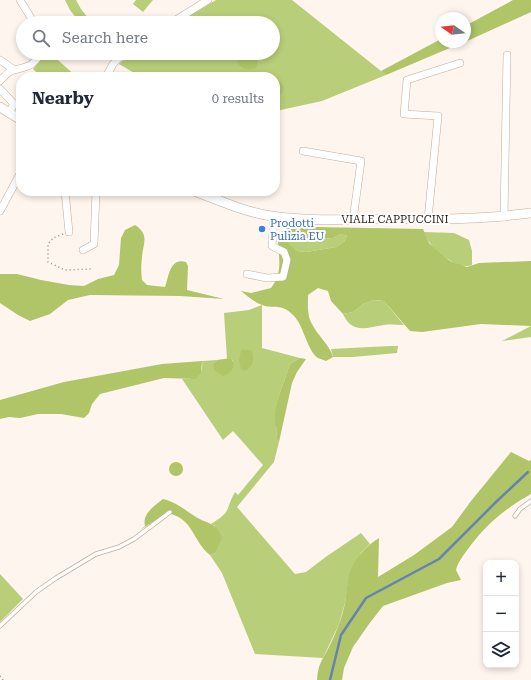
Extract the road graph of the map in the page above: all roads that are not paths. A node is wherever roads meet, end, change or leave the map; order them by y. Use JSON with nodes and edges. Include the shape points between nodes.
{"nodes":[{"id":1,"x":20,"y":0,"type":"edge"},
{"id":2,"x":208,"y":0,"type":"edge"},
{"id":3,"x":30,"y":16,"type":"edge"},
{"id":4,"x":182,"y":16,"type":"edge"},
{"id":5,"x":507,"y":55,"type":"dead end"},
{"id":6,"x":0,"y":60,"type":"edge"},
{"id":7,"x":35,"y":60,"type":"edge"},
{"id":8,"x":118,"y":60,"type":"edge"},
{"id":9,"x":460,"y":63,"type":"dead end"},
{"id":10,"x":13,"y":69,"type":"junction"},
{"id":11,"x":109,"y":72,"type":"edge"},
{"id":12,"x":0,"y":81,"type":"edge"},
{"id":13,"x":0,"y":89,"type":"edge"},
{"id":14,"x":0,"y":107,"type":"edge"},
{"id":15,"x":9,"y":113,"type":"junction"},
{"id":16,"x":16,"y":117,"type":"edge"},
{"id":17,"x":303,"y":151,"type":"dead end"},
{"id":18,"x":16,"y":181,"type":"edge"},
{"id":19,"x":65,"y":196,"type":"edge"},
{"id":20,"x":96,"y":196,"type":"edge"},
{"id":21,"x":221,"y":196,"type":"edge"},
{"id":22,"x":0,"y":211,"type":"edge"},
{"id":23,"x":531,"y":213,"type":"edge"},
{"id":24,"x":274,"y":217,"type":"junction"},
{"id":25,"x":504,"y":217,"type":"junction"},
{"id":26,"x":428,"y":219,"type":"junction"},
{"id":27,"x":353,"y":220,"type":"junction"},
{"id":28,"x":69,"y":232,"type":"road end"},
{"id":29,"x":84,"y":250,"type":"dead end"},
{"id":30,"x":247,"y":274,"type":"dead end"},
{"id":31,"x":531,"y":501,"type":"edge"},
{"id":32,"x":170,"y":512,"type":"dead end"},
{"id":33,"x":515,"y":516,"type":"dead end"},
{"id":34,"x":0,"y":626,"type":"edge"}],
"edges":[{"from":1,"to":3,"type":"street"},
{"from":2,"to":4,"type":"street"},
{"from":5,"to":25,"type":"street"},
{"from":6,"to":10,"type":"street"},
{"from":7,"to":10,"type":"street","via":[[29,66]]},
{"from":8,"to":11,"type":"street"},
{"from":9,"to":26,"type":"street","via":[[407,80],[404,114],[438,116]]},
{"from":10,"to":12,"type":"street"},
{"from":13,"to":15,"type":"street","via":[[14,104]]},
{"from":14,"to":15,"type":"street"},
{"from":15,"to":16,"type":"street"},
{"from":17,"to":27,"type":"street","via":[[361,161]]},
{"from":18,"to":22,"type":"street"},
{"from":19,"to":28,"type":"street"},
{"from":20,"to":29,"type":"street","via":[[94,244]]},
{"from":21,"to":24,"type":"street","name":"VIALE CAPPUCCINI","via":[[248,211]]},
{"from":23,"to":25,"type":"street","name":"VIALE CAPPUCCINI"},
{"from":24,"to":27,"type":"street","name":"VIALE CAPPUCCINI"},
{"from":24,"to":30,"type":"street","via":[[272,246],[284,252],[287,260],[283,278]]},
{"from":25,"to":26,"type":"street","name":"VIALE CAPPUCCINI"},
{"from":26,"to":27,"type":"street","name":"VIALE CAPPUCCINI"},
{"from":31,"to":33,"type":"lane"},
{"from":32,"to":34,"type":"lane","via":[[134,539],[96,554],[56,578],[36,592]]}]}
